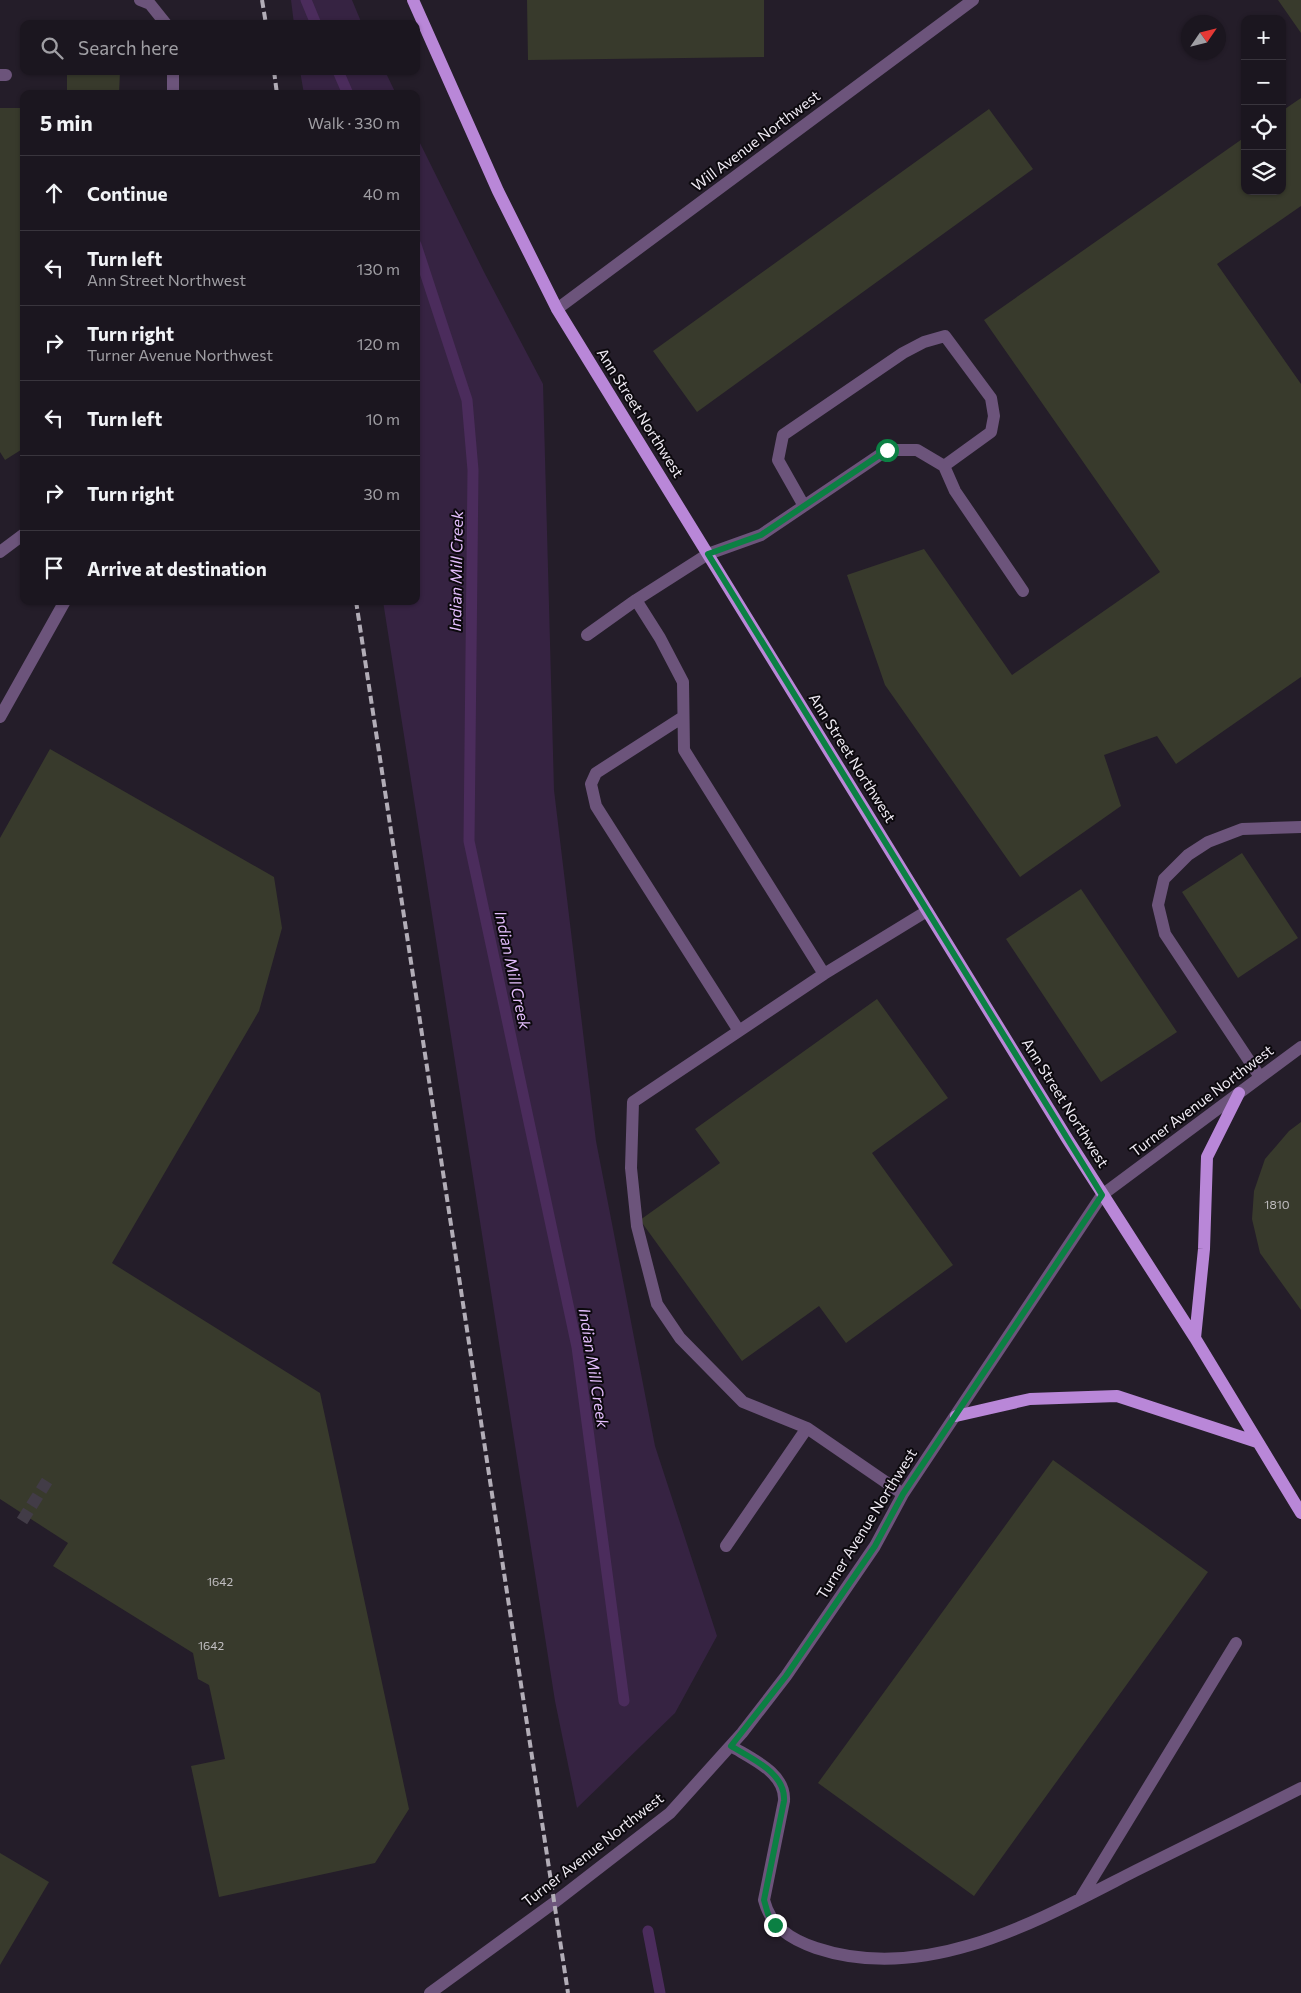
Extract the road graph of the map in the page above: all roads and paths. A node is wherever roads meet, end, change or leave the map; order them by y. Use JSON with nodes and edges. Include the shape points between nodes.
{"nodes":[{"id":1,"x":140,"y":0,"type":"edge"},
{"id":2,"x":413,"y":0,"type":"edge"},
{"id":3,"x":973,"y":0,"type":"edge"},
{"id":4,"x":163,"y":20,"type":"edge"},
{"id":5,"x":173,"y":75,"type":"edge"},
{"id":6,"x":173,"y":90,"type":"edge"},
{"id":7,"x":558,"y":309,"type":"junction"},
{"id":8,"x":944,"y":466,"type":"junction"},
{"id":9,"x":804,"y":506,"type":"junction"},
{"id":10,"x":20,"y":537,"type":"edge"},
{"id":11,"x":0,"y":552,"type":"edge"},
{"id":12,"x":708,"y":554,"type":"junction"},
{"id":13,"x":1023,"y":591,"type":"dead end"},
{"id":14,"x":636,"y":600,"type":"junction"},
{"id":15,"x":63,"y":605,"type":"edge"},
{"id":16,"x":587,"y":634,"type":"dead end"},
{"id":17,"x":0,"y":717,"type":"edge"},
{"id":18,"x":683,"y":717,"type":"junction"},
{"id":19,"x":1301,"y":827,"type":"edge"},
{"id":20,"x":927,"y":911,"type":"junction"},
{"id":21,"x":824,"y":974,"type":"junction"},
{"id":22,"x":739,"y":1031,"type":"junction"},
{"id":23,"x":1301,"y":1047,"type":"edge"},
{"id":24,"x":1260,"y":1077,"type":"junction"},
{"id":25,"x":1239,"y":1093,"type":"junction"},
{"id":26,"x":1102,"y":1195,"type":"junction"},
{"id":27,"x":1195,"y":1338,"type":"junction"},
{"id":28,"x":956,"y":1416,"type":"junction"},
{"id":29,"x":808,"y":1428,"type":"junction"},
{"id":30,"x":1256,"y":1442,"type":"junction"},
{"id":31,"x":903,"y":1494,"type":"junction"},
{"id":32,"x":1301,"y":1513,"type":"edge"},
{"id":33,"x":726,"y":1546,"type":"dead end"},
{"id":34,"x":1236,"y":1643,"type":"dead end"},
{"id":35,"x":731,"y":1746,"type":"junction"},
{"id":36,"x":1301,"y":1788,"type":"edge"},
{"id":37,"x":1080,"y":1899,"type":"junction"},
{"id":38,"x":430,"y":1993,"type":"edge"}],
"edges":[{"from":1,"to":4,"type":"street","via":[[150,4]]},
{"from":2,"to":7,"type":"main road","name":"Ann Street Northwest","via":[[498,191]]},
{"from":3,"to":7,"type":"street","name":"Will Avenue Northwest"},
{"from":5,"to":6,"type":"street"},
{"from":7,"to":12,"type":"main road","name":"Ann Street Northwest"},
{"from":8,"to":9,"type":"street","via":[[917,450],[887,450]]},
{"from":8,"to":9,"type":"street","via":[[991,432],[994,416],[991,398],[945,336],[903,353],[782,435],[778,460]]},
{"from":8,"to":13,"type":"street","via":[[955,491]]},
{"from":9,"to":12,"type":"street","via":[[761,535]]},
{"from":10,"to":11,"type":"street"},
{"from":12,"to":14,"type":"street"},
{"from":12,"to":20,"type":"main road","name":"Ann Street Northwest"},
{"from":14,"to":16,"type":"street"},
{"from":14,"to":18,"type":"street","via":[[683,682]]},
{"from":15,"to":17,"type":"street"},
{"from":18,"to":21,"type":"street","via":[[684,750]]},
{"from":18,"to":22,"type":"street","via":[[596,773],[591,784],[596,806]]},
{"from":19,"to":24,"type":"street","via":[[1242,829],[1208,842],[1188,855],[1164,879],[1158,905],[1165,934]]},
{"from":20,"to":21,"type":"street"},
{"from":20,"to":26,"type":"main road","name":"Ann Street Northwest"},
{"from":21,"to":22,"type":"street"},
{"from":22,"to":29,"type":"street","via":[[632,1102],[631,1168],[637,1226],[658,1304],[680,1338],[743,1402]]},
{"from":23,"to":24,"type":"street","name":"Turner Avenue Northwest"},
{"from":24,"to":25,"type":"street","name":"Turner Avenue Northwest"},
{"from":25,"to":26,"type":"street","name":"Turner Avenue Northwest"},
{"from":25,"to":27,"type":"main road","via":[[1207,1157],[1204,1249]]},
{"from":26,"to":27,"type":"main road","name":"Ann Street Northwest"},
{"from":26,"to":28,"type":"street","name":"Turner Avenue Northwest"},
{"from":27,"to":30,"type":"main road","name":"Ann Street Northwest"},
{"from":28,"to":30,"type":"main road","via":[[1030,1399],[1117,1396]]},
{"from":28,"to":31,"type":"street","name":"Turner Avenue Northwest"},
{"from":29,"to":31,"type":"street"},
{"from":29,"to":33,"type":"street"},
{"from":30,"to":32,"type":"main road","name":"Ann Street Northwest"},
{"from":31,"to":35,"type":"street","name":"Turner Avenue Northwest","via":[[858,1571],[786,1676]]},
{"from":34,"to":37,"type":"street"},
{"from":35,"to":37,"type":"street","via":[[774,1775],[783,1786],[784,1801],[764,1900],[775,1925],[803,1944],[832,1954],[865,1957],[902,1958],[939,1953],[975,1944],[1045,1917]]},
{"from":35,"to":38,"type":"street","name":"Turner Avenue Northwest","via":[[670,1813]]},
{"from":36,"to":37,"type":"street"}]}
